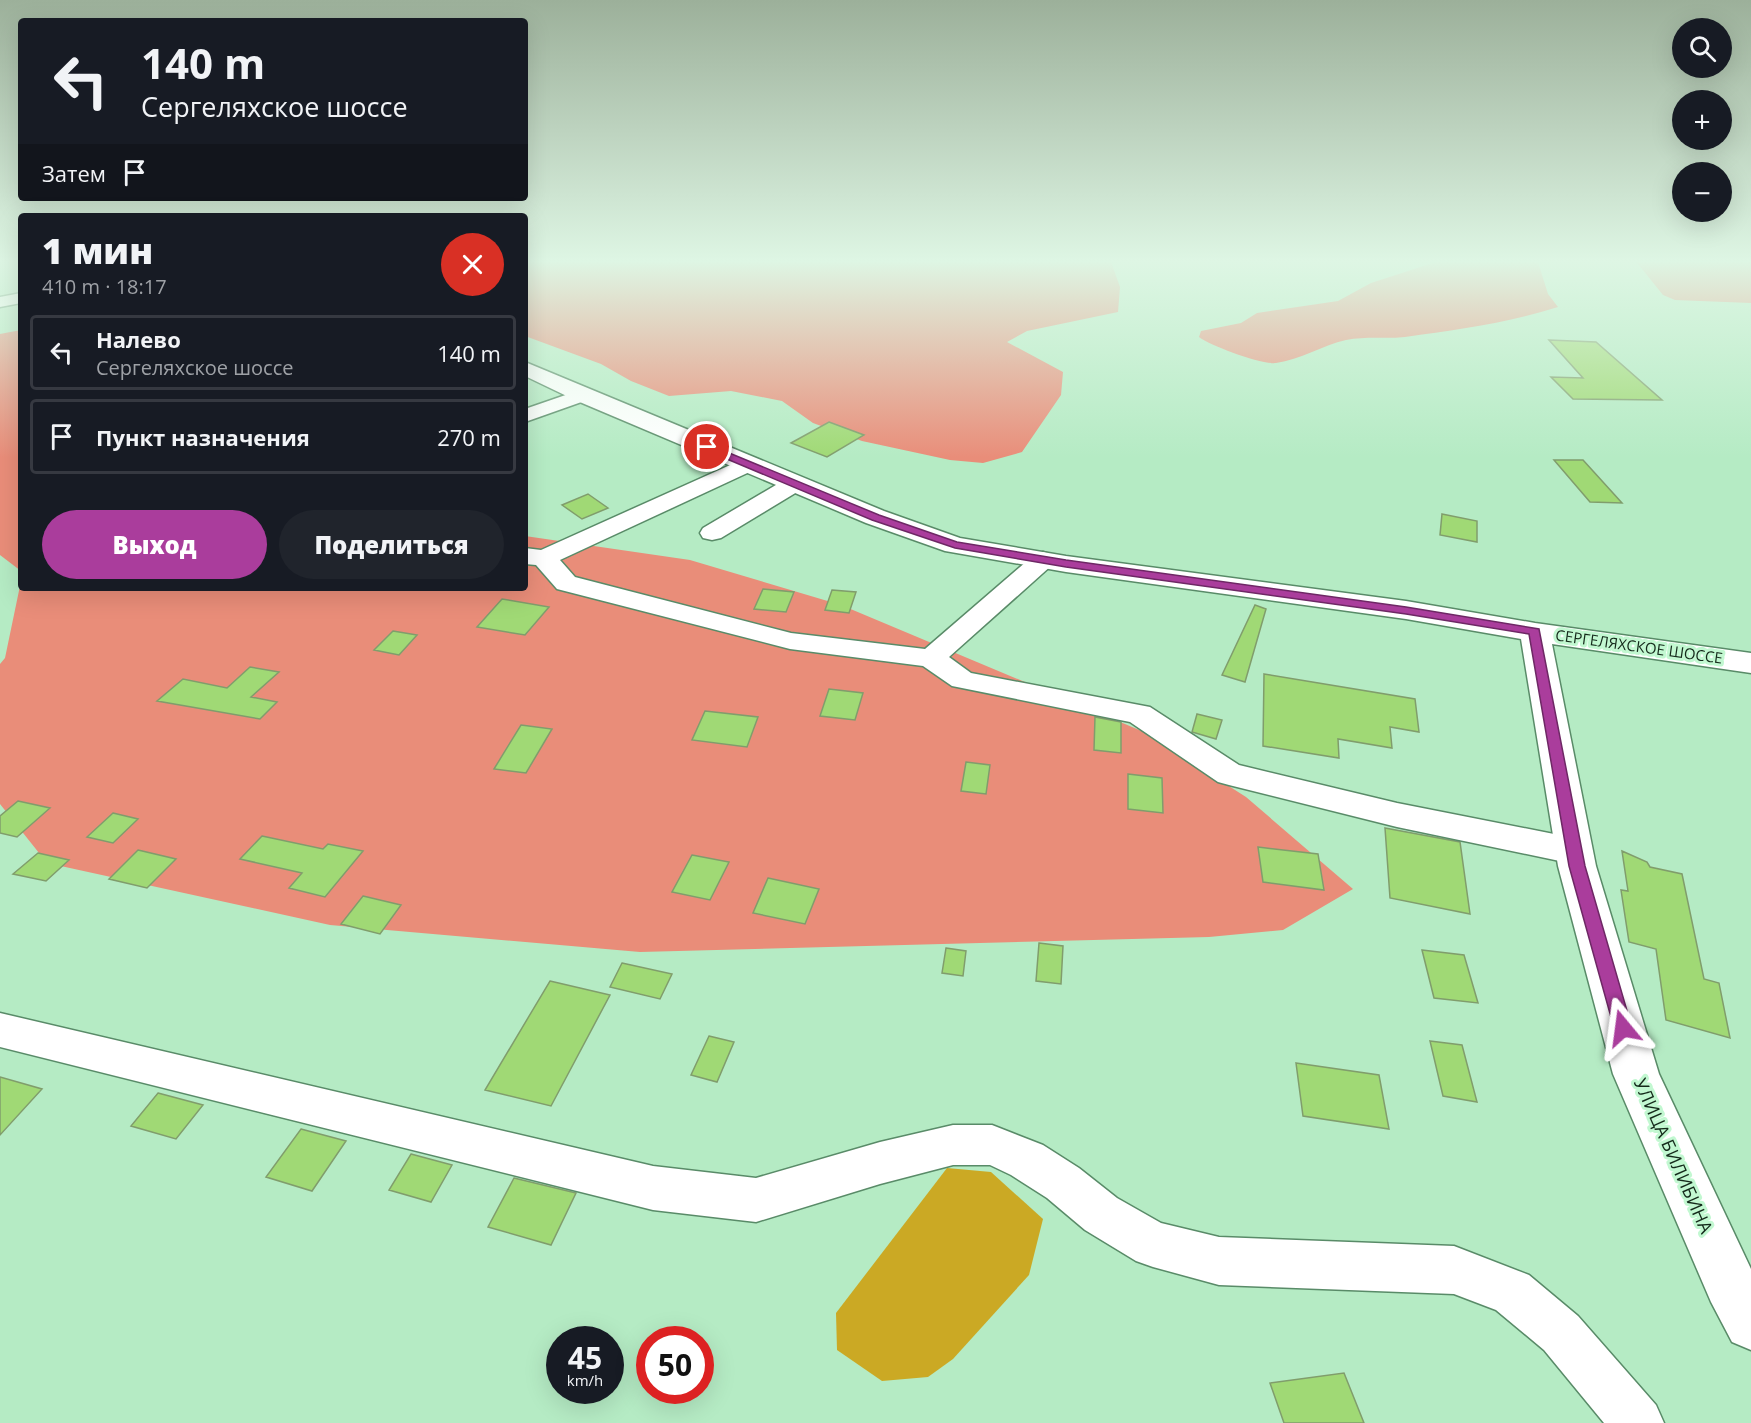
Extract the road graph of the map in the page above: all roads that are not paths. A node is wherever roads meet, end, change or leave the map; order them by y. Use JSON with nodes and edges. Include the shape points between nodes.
{"nodes":[{"id":1,"x":528,"y":369,"type":"edge"},
{"id":2,"x":583,"y":395,"type":"junction"},
{"id":3,"x":528,"y":415,"type":"edge"},
{"id":4,"x":748,"y":464,"type":"junction"},
{"id":5,"x":794,"y":484,"type":"junction"},
{"id":6,"x":712,"y":533,"type":"dead end"},
{"id":7,"x":534,"y":557,"type":"edge"},
{"id":8,"x":1042,"y":560,"type":"junction"},
{"id":9,"x":1535,"y":632,"type":"junction"},
{"id":10,"x":931,"y":658,"type":"junction"},
{"id":11,"x":1751,"y":663,"type":"edge"},
{"id":12,"x":1574,"y":850,"type":"junction"},
{"id":13,"x":0,"y":1030,"type":"edge"},
{"id":14,"x":1751,"y":1323,"type":"edge"},
{"id":15,"x":1638,"y":1423,"type":"edge"}],
"edges":[{"from":1,"to":2,"type":"main road","name":"СЕРГЕЛЯХСКОЕ ШОССЕ"},
{"from":2,"to":3,"type":"street"},
{"from":2,"to":4,"type":"main road","name":"СЕРГЕЛЯХСКОЕ ШОССЕ"},
{"from":4,"to":5,"type":"main road","name":"СЕРГЕЛЯХСКОЕ ШОССЕ"},
{"from":4,"to":7,"type":"street"},
{"from":5,"to":6,"type":"street"},
{"from":5,"to":8,"type":"main road","name":"СЕРГЕЛЯХСКОЕ ШОССЕ","via":[[955,545]]},
{"from":7,"to":10,"type":"street","via":[[566,583],[790,641]]},
{"from":8,"to":9,"type":"main road","name":"СЕРГЕЛЯХСКОЕ ШОССЕ","via":[[1406,610]]},
{"from":8,"to":10,"type":"street"},
{"from":9,"to":11,"type":"main road","name":"СЕРГЕЛЯХСКОЕ ШОССЕ"},
{"from":9,"to":12,"type":"main road","name":"УЛИЦА БИЛИБИНА"},
{"from":10,"to":12,"type":"street","via":[[962,680],[1139,714],[1229,774],[1397,815]]},
{"from":12,"to":14,"type":"main road","name":"УЛИЦА БИЛИБИНА","via":[[1636,1074]]},
{"from":13,"to":15,"type":"street","via":[[653,1188],[756,1200],[953,1145],[992,1144],[1027,1160],[1101,1214],[1153,1244],[1219,1261],[1454,1270],[1512,1292],[1561,1333]]}]}
